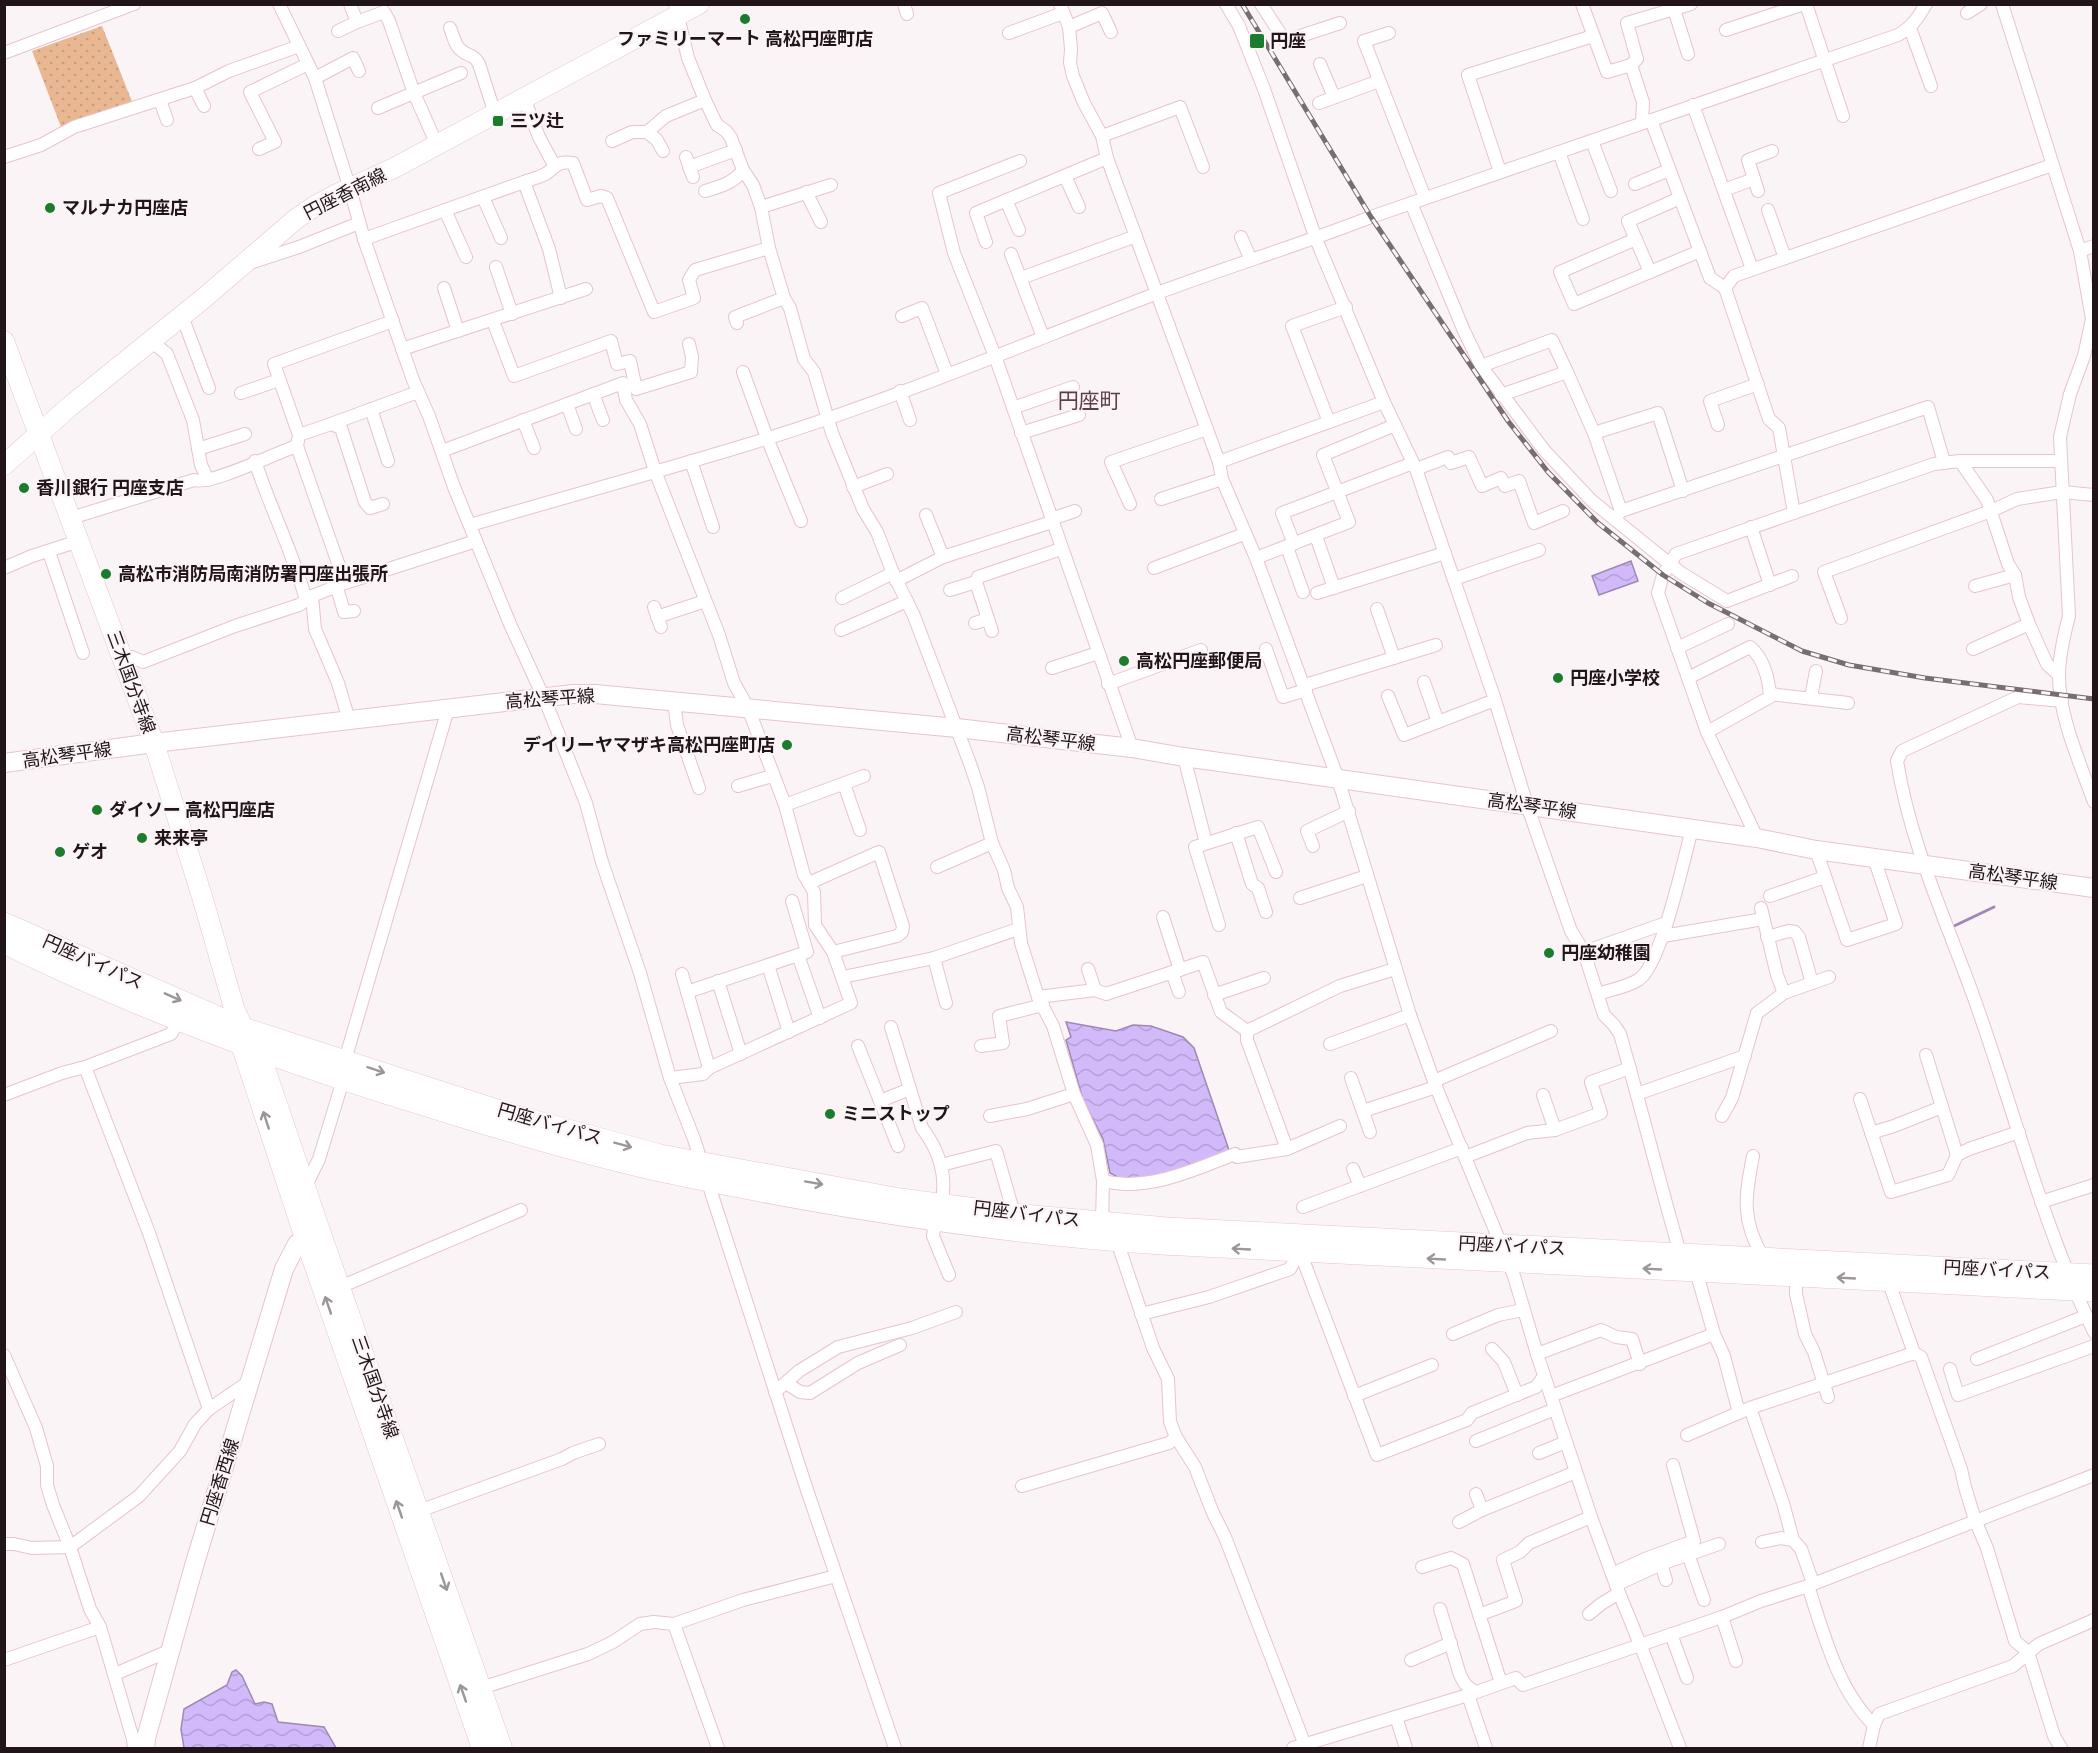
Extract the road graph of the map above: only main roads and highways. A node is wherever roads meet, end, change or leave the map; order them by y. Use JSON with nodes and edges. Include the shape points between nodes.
{"nodes":[{"id":1,"x":699,"y":4,"type":"edge"},
{"id":2,"x":676,"y":10,"type":"edge"},
{"id":3,"x":6,"y":350,"type":"edge"},
{"id":4,"x":38,"y":436,"type":"junction"},
{"id":5,"x":4,"y":465,"type":"edge"},
{"id":6,"x":154,"y":743,"type":"junction"},
{"id":7,"x":4,"y":763,"type":"edge"},
{"id":8,"x":2094,"y":888,"type":"edge"},
{"id":9,"x":4,"y":922,"type":"edge"},
{"id":10,"x":4,"y":943,"type":"edge"},
{"id":11,"x":248,"y":1041,"type":"junction"},
{"id":12,"x":938,"y":1212,"type":"junction"},
{"id":13,"x":312,"y":1234,"type":"junction"},
{"id":14,"x":1300,"y":1244,"type":"junction"},
{"id":15,"x":1506,"y":1254,"type":"junction"},
{"id":16,"x":2094,"y":1275,"type":"edge"},
{"id":17,"x":2079,"y":1285,"type":"edge"},
{"id":18,"x":145,"y":1749,"type":"edge"},
{"id":19,"x":482,"y":1749,"type":"edge"},
{"id":20,"x":502,"y":1749,"type":"edge"}],
"edges":[{"from":1,"to":2,"type":"main road","name":"円座香南線"},
{"from":2,"to":4,"type":"main road","name":"円座香南線","via":[[525,98],[315,206]]},
{"from":3,"to":4,"type":"main road","name":"三木国分寺線"},
{"from":4,"to":5,"type":"main road","name":"円座香南線"},
{"from":4,"to":6,"type":"main road","name":"三木国分寺線"},
{"from":6,"to":7,"type":"main road","name":"高松琴平線"},
{"from":6,"to":8,"type":"main road","name":"高松琴平線","via":[[595,694],[1132,748]]},
{"from":6,"to":11,"type":"main road","name":"三木国分寺線","via":[[234,1008]]},
{"from":9,"to":11,"type":"highway","name":"円座バイパス","one_way":true},
{"from":10,"to":11,"type":"highway","name":"円座バイパス","via":[[178,1020]]},
{"from":11,"to":12,"type":"highway","name":"円座バイパス","via":[[660,1155],[704,1171],[900,1199]]},
{"from":13,"to":11,"type":"main road","name":"三木国分寺線","one_way":true},
{"from":11,"to":13,"type":"main road","name":"三木国分寺線","via":[[305,1188]]},
{"from":12,"to":14,"type":"highway","name":"円座バイパス","via":[[1014,1214]]},
{"from":14,"to":12,"type":"highway","name":"円座バイパス","one_way":true,"via":[[1117,1241]]},
{"from":13,"to":18,"type":"main road","name":"円座香西線","via":[[297,1244],[284,1269]]},
{"from":19,"to":13,"type":"main road","name":"三木国分寺線","one_way":true},
{"from":13,"to":20,"type":"main road","name":"三木国分寺線","one_way":true,"via":[[340,1287]]},
{"from":14,"to":15,"type":"highway","name":"円座バイパス"},
{"from":17,"to":15,"type":"highway","name":"円座バイパス","one_way":true,"via":[[1696,1271]]},
{"from":15,"to":17,"type":"highway","name":"円座バイパス","via":[[1763,1257]]},
{"from":16,"to":17,"type":"highway","name":"円座バイパス"}]}
